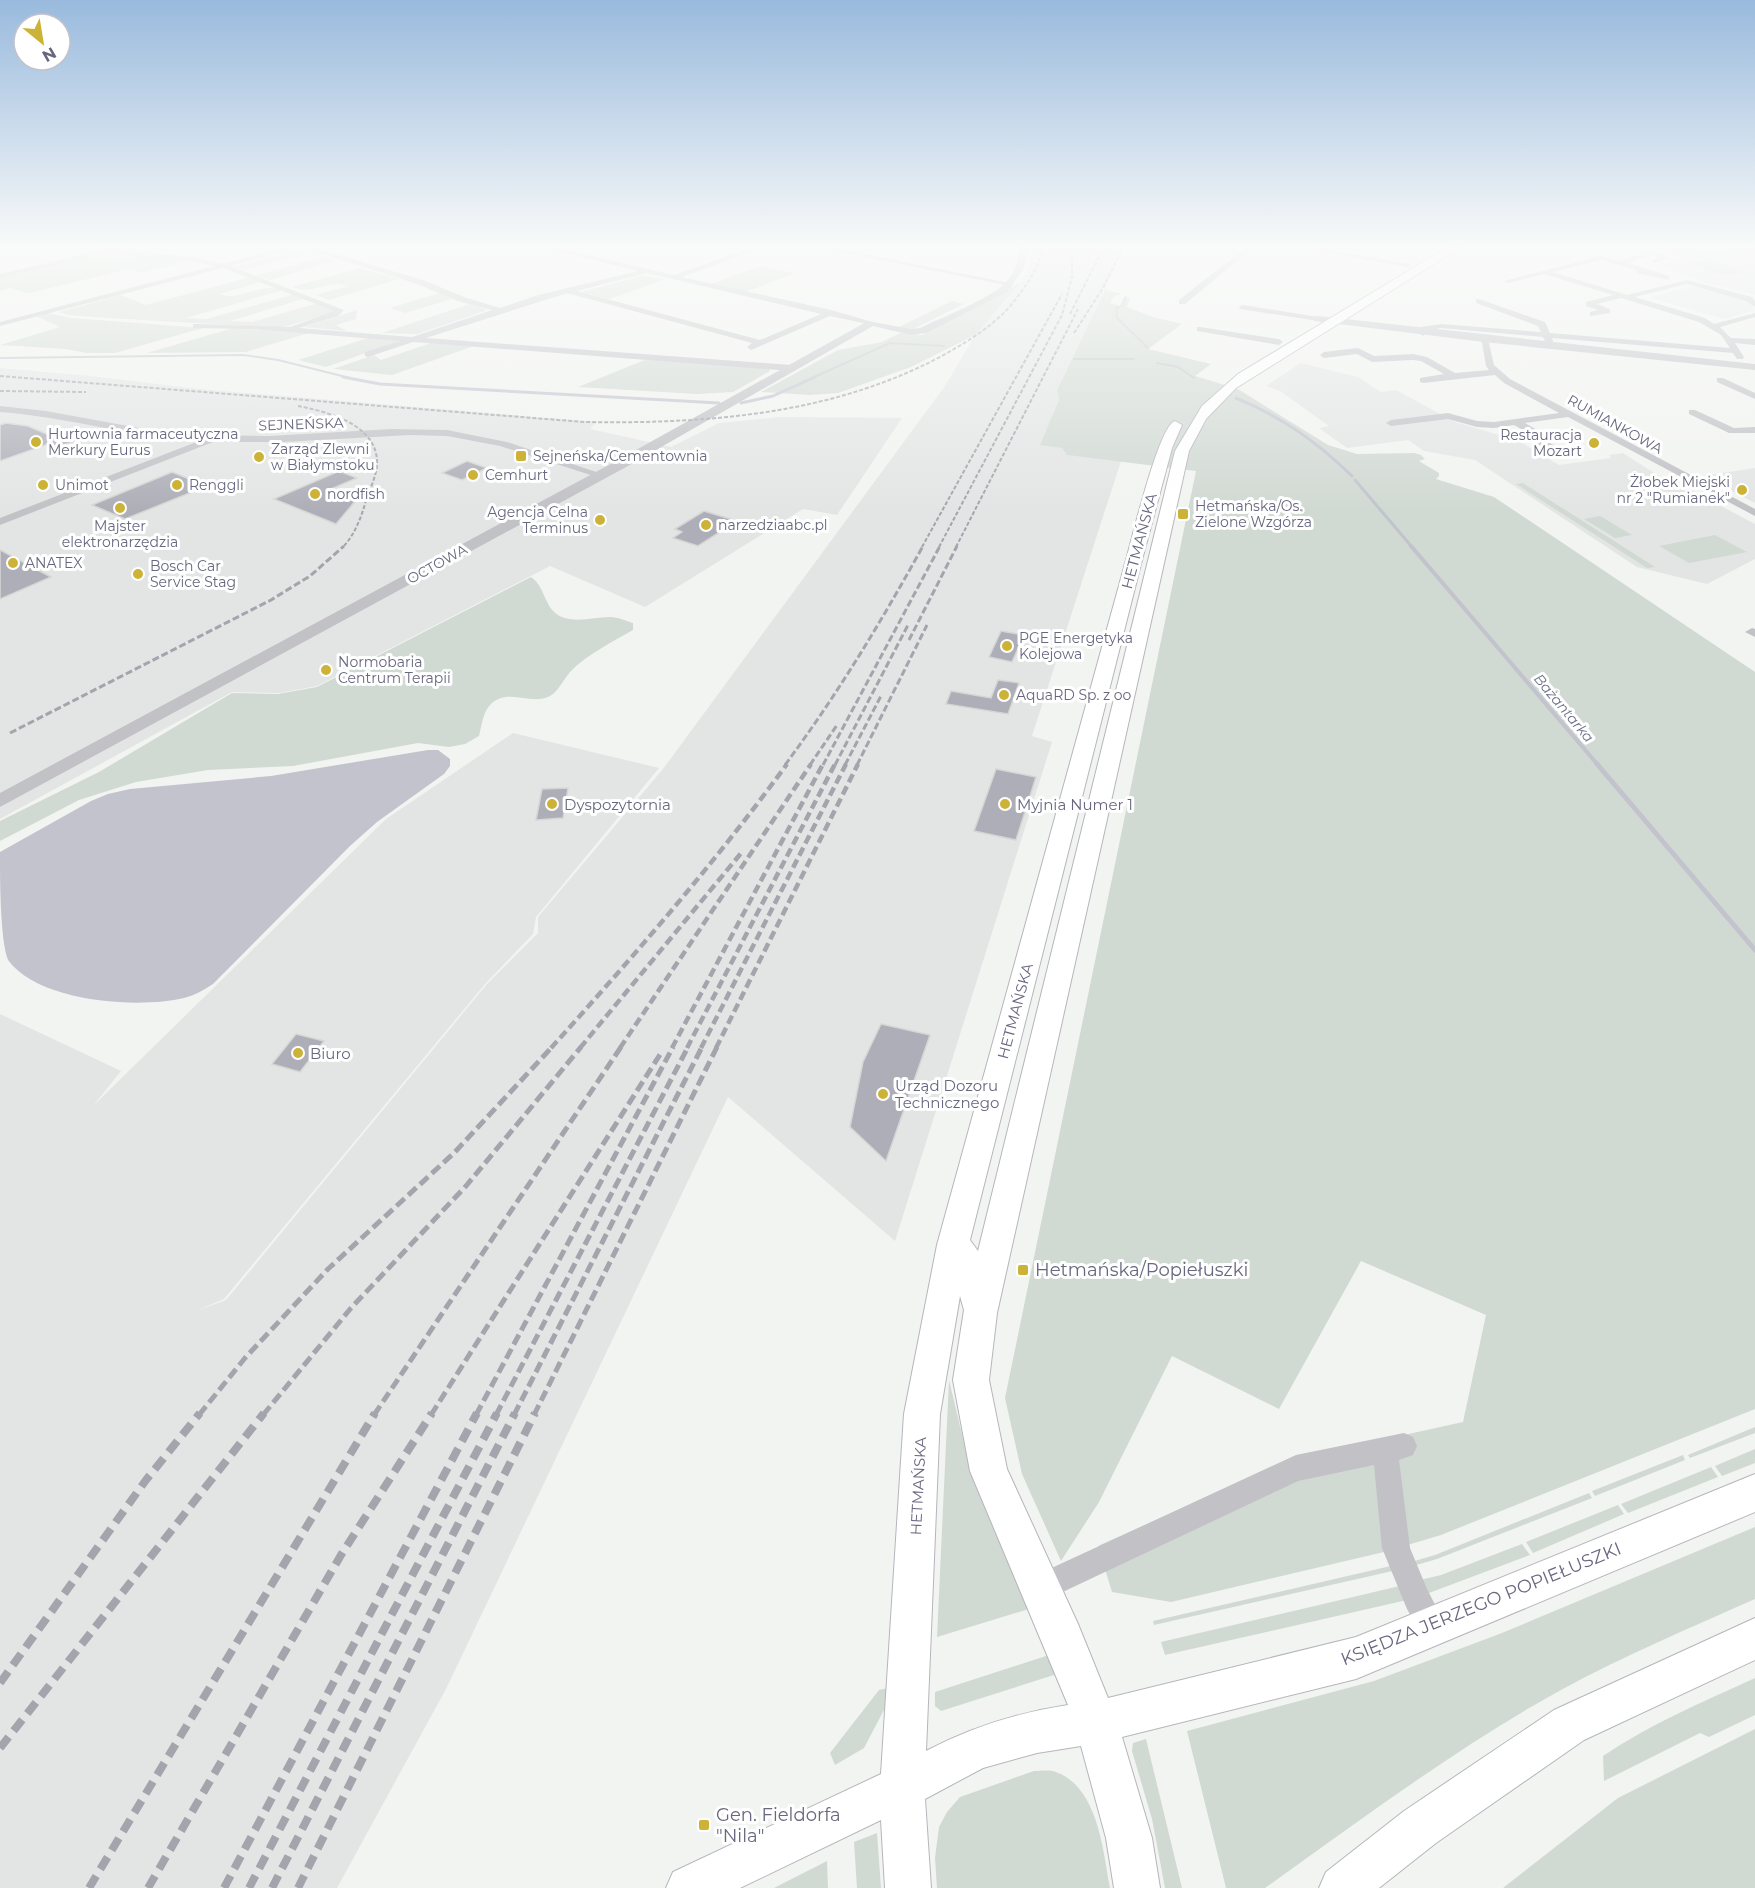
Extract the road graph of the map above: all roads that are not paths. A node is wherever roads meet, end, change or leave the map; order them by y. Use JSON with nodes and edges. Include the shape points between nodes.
{"nodes":[{"id":1,"x":366,"y":335,"type":"edge"},
{"id":2,"x":421,"y":335,"type":"edge"},
{"id":3,"x":732,"y":335,"type":"edge"},
{"id":4,"x":779,"y":335,"type":"edge"},
{"id":5,"x":850,"y":335,"type":"edge"},
{"id":6,"x":1238,"y":335,"type":"edge"},
{"id":7,"x":1291,"y":335,"type":"edge"},
{"id":8,"x":1310,"y":335,"type":"edge"},
{"id":9,"x":1445,"y":335,"type":"edge"},
{"id":10,"x":1506,"y":335,"type":"edge"},
{"id":11,"x":1546,"y":335,"type":"edge"},
{"id":12,"x":1724,"y":335,"type":"edge"},
{"id":13,"x":412,"y":338,"type":"junction"},
{"id":14,"x":1484,"y":339,"type":"junction"},
{"id":15,"x":1729,"y":340,"type":"junction"},
{"id":16,"x":1349,"y":341,"type":"dead end"},
{"id":17,"x":1548,"y":341,"type":"junction"},
{"id":18,"x":1280,"y":342,"type":"junction"},
{"id":19,"x":1755,"y":342,"type":"edge"},
{"id":20,"x":761,"y":343,"type":"junction"},
{"id":21,"x":1606,"y":344,"type":"dead end"},
{"id":22,"x":1675,"y":345,"type":"junction"},
{"id":23,"x":1358,"y":351,"type":"junction"},
{"id":24,"x":1736,"y":351,"type":"junction"},
{"id":25,"x":368,"y":354,"type":"dead end"},
{"id":26,"x":1324,"y":355,"type":"dead end"},
{"id":27,"x":720,"y":362,"type":"junction"},
{"id":28,"x":1750,"y":367,"type":"edge"},
{"id":29,"x":791,"y":368,"type":"junction"},
{"id":30,"x":1495,"y":372,"type":"junction"},
{"id":31,"x":1235,"y":375,"type":"junction"},
{"id":32,"x":1453,"y":376,"type":"junction"},
{"id":33,"x":1423,"y":380,"type":"dead end"},
{"id":34,"x":1720,"y":380,"type":"dead end"},
{"id":35,"x":1755,"y":396,"type":"edge"},
{"id":36,"x":0,"y":409,"type":"edge"},
{"id":37,"x":1692,"y":412,"type":"dead end"},
{"id":38,"x":1569,"y":414,"type":"junction"},
{"id":39,"x":1516,"y":422,"type":"junction"},
{"id":40,"x":1391,"y":423,"type":"dead end"},
{"id":41,"x":1755,"y":430,"type":"edge"},
{"id":42,"x":212,"y":439,"type":"junction"},
{"id":43,"x":1566,"y":456,"type":"dead end"},
{"id":44,"x":600,"y":475,"type":"junction"},
{"id":45,"x":1755,"y":513,"type":"edge"},
{"id":46,"x":0,"y":522,"type":"edge"},
{"id":47,"x":1098,"y":696,"type":"junction"},
{"id":48,"x":1125,"y":700,"type":"junction"},
{"id":49,"x":0,"y":801,"type":"edge"},
{"id":50,"x":953,"y":1245,"type":"junction"},
{"id":51,"x":980,"y":1313,"type":"junction"},
{"id":52,"x":1755,"y":1493,"type":"edge"},
{"id":53,"x":1040,"y":1587,"type":"junction"},
{"id":54,"x":1432,"y":1626,"type":"junction"},
{"id":55,"x":1755,"y":1639,"type":"edge"},
{"id":56,"x":1096,"y":1722,"type":"junction"},
{"id":57,"x":902,"y":1787,"type":"junction"},
{"id":58,"x":689,"y":1888,"type":"edge"},
{"id":59,"x":908,"y":1888,"type":"edge"},
{"id":60,"x":1137,"y":1888,"type":"edge"},
{"id":61,"x":1342,"y":1888,"type":"edge"}],
"edges":[{"from":1,"to":13,"type":"street"},
{"from":2,"to":13,"type":"street"},
{"from":3,"to":20,"type":"street"},
{"from":4,"to":20,"type":"street"},
{"from":5,"to":29,"type":"street","name":"OCTOWA"},
{"from":6,"to":18,"type":"street"},
{"from":7,"to":18,"type":"main road","name":"HETMAŃSKA"},
{"from":8,"to":31,"type":"main road","name":"HETMAŃSKA"},
{"from":9,"to":14,"type":"street"},
{"from":10,"to":17,"type":"street"},
{"from":11,"to":17,"type":"street"},
{"from":12,"to":15,"type":"street"},
{"from":13,"to":25,"type":"street"},
{"from":13,"to":27,"type":"street"},
{"from":14,"to":17,"type":"street"},
{"from":14,"to":30,"type":"street"},
{"from":15,"to":19,"type":"street"},
{"from":15,"to":24,"type":"street"},
{"from":16,"to":23,"type":"street","via":[[1348,345]]},
{"from":17,"to":22,"type":"street","via":[[1596,337]]},
{"from":17,"to":28,"type":"street"},
{"from":18,"to":31,"type":"main road","name":"HETMAŃSKA"},
{"from":20,"to":27,"type":"street"},
{"from":21,"to":22,"type":"street","via":[[1677,351]]},
{"from":22,"to":24,"type":"street"},
{"from":23,"to":26,"type":"street"},
{"from":23,"to":32,"type":"street","via":[[1372,359],[1400,356],[1424,360]]},
{"from":24,"to":28,"type":"street"},
{"from":27,"to":29,"type":"street"},
{"from":29,"to":44,"type":"street","name":"OCTOWA"},
{"from":30,"to":32,"type":"street"},
{"from":30,"to":38,"type":"street","name":"RUMIANKOWA"},
{"from":31,"to":47,"type":"main road","name":"HETMAŃSKA","via":[[1205,388],[1179,415],[1165,448]]},
{"from":31,"to":48,"type":"main road","name":"HETMAŃSKA","via":[[1198,418],[1182,451]]},
{"from":32,"to":33,"type":"street"},
{"from":34,"to":35,"type":"street"},
{"from":36,"to":42,"type":"street","name":"SEJNEŃSKA","via":[[133,431]]},
{"from":37,"to":41,"type":"street","via":[[1732,431]]},
{"from":38,"to":39,"type":"street"},
{"from":38,"to":45,"type":"street","name":"RUMIANKOWA"},
{"from":39,"to":40,"type":"street","via":[[1477,424],[1448,416]]},
{"from":39,"to":43,"type":"street","via":[[1535,433],[1534,438]]},
{"from":42,"to":44,"type":"street","name":"SEJNEŃSKA","via":[[446,433],[482,439]]},
{"from":42,"to":46,"type":"street"},
{"from":44,"to":49,"type":"street","name":"OCTOWA"},
{"from":47,"to":48,"type":"main road"},
{"from":47,"to":50,"type":"main road","name":"HETMAŃSKA"},
{"from":48,"to":51,"type":"main road","name":"HETMAŃSKA"},
{"from":50,"to":51,"type":"main road","via":[[973,1272]]},
{"from":50,"to":57,"type":"main road","name":"HETMAŃSKA","via":[[922,1414]]},
{"from":51,"to":53,"type":"main road","name":"HETMAŃSKA","via":[[971,1380],[989,1471]]},
{"from":52,"to":54,"type":"main road","name":"KSIĘDZA JERZEGO POPIEŁUSZKI"},
{"from":53,"to":54,"type":"street","via":[[1296,1468],[1394,1447],[1396,1548]]},
{"from":53,"to":56,"type":"main road","name":"HETMAŃSKA"},
{"from":54,"to":56,"type":"main road","name":"KSIĘDZA JERZEGO POPIEŁUSZKI","via":[[1356,1658]]},
{"from":55,"to":61,"type":"main road","via":[[1569,1725],[1420,1827]]},
{"from":56,"to":57,"type":"main road","name":"KSIĘDZA JERZEGO POPIEŁUSZKI","via":[[1036,1731],[976,1748]]},
{"from":56,"to":60,"type":"main road","name":"HETMAŃSKA","via":[[1129,1838]]},
{"from":57,"to":58,"type":"main road","name":"KSIĘDZA JERZEGO POPIEŁUSZKI"},
{"from":57,"to":59,"type":"main road","name":"HETMAŃSKA"}]}
